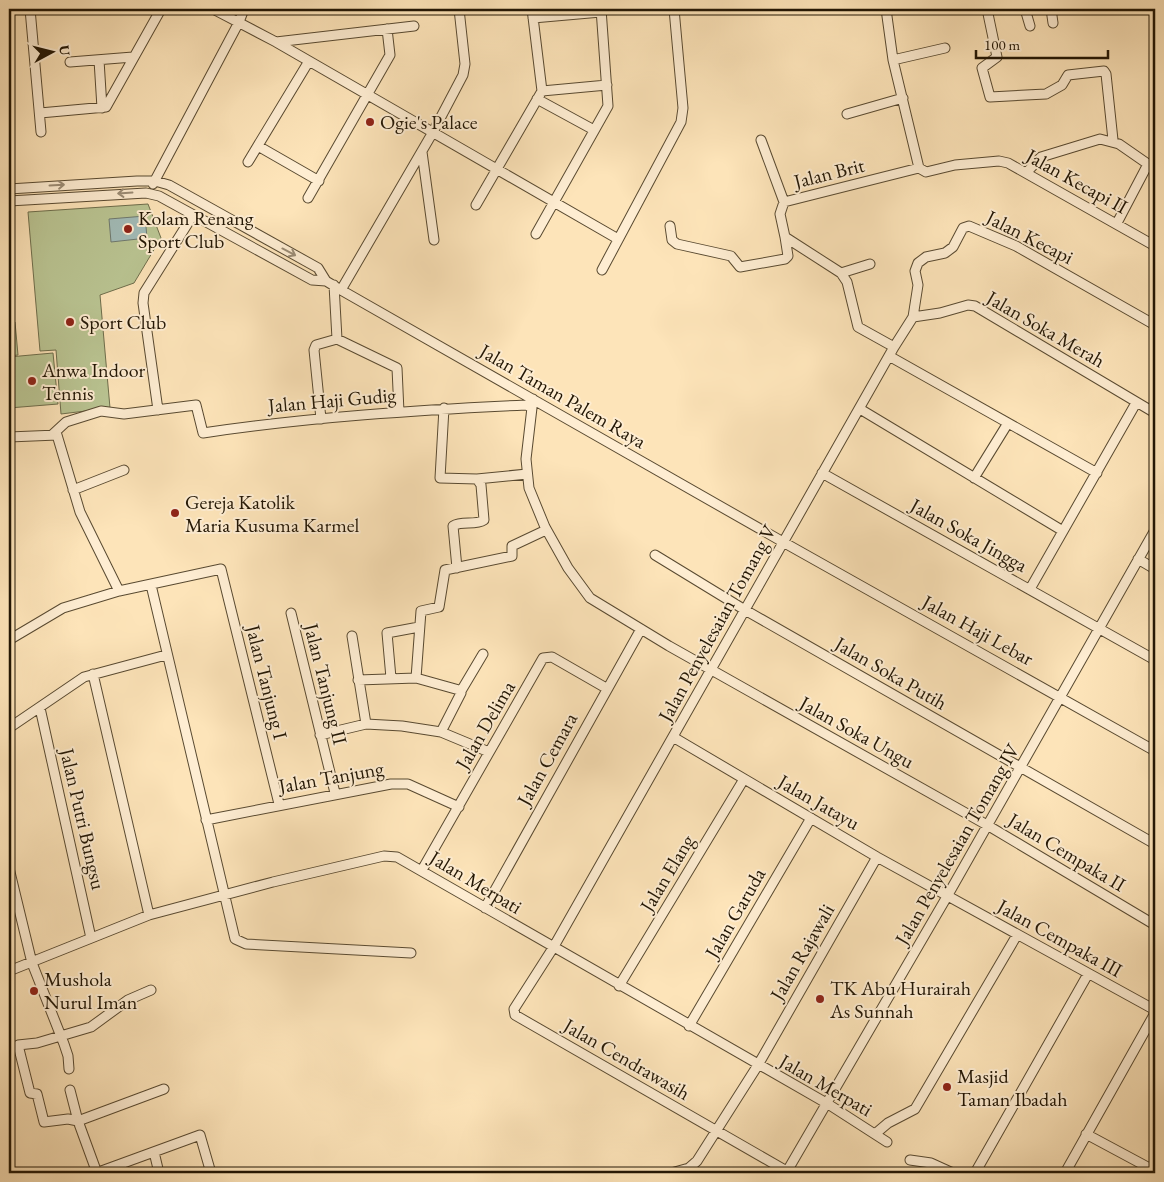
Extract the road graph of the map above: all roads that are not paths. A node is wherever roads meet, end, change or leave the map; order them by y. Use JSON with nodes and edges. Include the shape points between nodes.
{"nodes":[{"id":1,"x":30,"y":9,"type":"edge"},
{"id":2,"x":161,"y":9,"type":"edge"},
{"id":3,"x":213,"y":9,"type":"edge"},
{"id":4,"x":244,"y":9,"type":"edge"},
{"id":5,"x":459,"y":9,"type":"edge"},
{"id":6,"x":674,"y":9,"type":"edge"},
{"id":7,"x":886,"y":9,"type":"edge"},
{"id":8,"x":987,"y":9,"type":"edge"},
{"id":9,"x":1025,"y":9,"type":"edge"},
{"id":10,"x":1051,"y":9,"type":"edge"},
{"id":11,"x":601,"y":10,"type":"edge"},
{"id":12,"x":532,"y":13,"type":"edge"},
{"id":13,"x":239,"y":22,"type":"junction"},
{"id":14,"x":1053,"y":23,"type":"dead end"},
{"id":15,"x":414,"y":26,"type":"dead end"},
{"id":16,"x":1030,"y":26,"type":"dead end"},
{"id":17,"x":387,"y":29,"type":"junction"},
{"id":18,"x":276,"y":42,"type":"junction"},
{"id":19,"x":945,"y":48,"type":"dead end"},
{"id":20,"x":1155,"y":55,"type":"edge"},
{"id":21,"x":132,"y":57,"type":"junction"},
{"id":22,"x":99,"y":60,"type":"junction"},
{"id":23,"x":894,"y":60,"type":"junction"},
{"id":24,"x":309,"y":61,"type":"junction"},
{"id":25,"x":70,"y":62,"type":"dead end"},
{"id":26,"x":1155,"y":65,"type":"edge"},
{"id":27,"x":607,"y":85,"type":"junction"},
{"id":28,"x":368,"y":95,"type":"junction"},
{"id":29,"x":540,"y":95,"type":"junction"},
{"id":30,"x":902,"y":98,"type":"junction"},
{"id":31,"x":102,"y":108,"type":"junction"},
{"id":32,"x":40,"y":114,"type":"junction"},
{"id":33,"x":847,"y":114,"type":"dead end"},
{"id":34,"x":594,"y":130,"type":"junction"},
{"id":35,"x":42,"y":132,"type":"dead end"},
{"id":36,"x":433,"y":132,"type":"junction"},
{"id":37,"x":761,"y":140,"type":"dead end"},
{"id":38,"x":1113,"y":140,"type":"junction"},
{"id":39,"x":258,"y":146,"type":"junction"},
{"id":40,"x":422,"y":152,"type":"junction"},
{"id":41,"x":248,"y":162,"type":"dead end"},
{"id":42,"x":1152,"y":166,"type":"edge"},
{"id":43,"x":919,"y":168,"type":"junction"},
{"id":44,"x":497,"y":169,"type":"junction"},
{"id":45,"x":1027,"y":172,"type":"junction"},
{"id":46,"x":156,"y":181,"type":"junction"},
{"id":47,"x":318,"y":181,"type":"junction"},
{"id":48,"x":9,"y":188,"type":"edge"},
{"id":49,"x":146,"y":193,"type":"junction"},
{"id":50,"x":308,"y":198,"type":"dead end"},
{"id":51,"x":9,"y":202,"type":"edge"},
{"id":52,"x":554,"y":202,"type":"junction"},
{"id":53,"x":784,"y":202,"type":"junction"},
{"id":54,"x":476,"y":204,"type":"dead end"},
{"id":55,"x":193,"y":215,"type":"junction"},
{"id":56,"x":1117,"y":223,"type":"junction"},
{"id":57,"x":670,"y":226,"type":"dead end"},
{"id":58,"x":536,"y":234,"type":"dead end"},
{"id":59,"x":261,"y":237,"type":"junction"},
{"id":60,"x":785,"y":237,"type":"junction"},
{"id":61,"x":618,"y":238,"type":"junction"},
{"id":62,"x":434,"y":240,"type":"dead end"},
{"id":63,"x":1155,"y":246,"type":"edge"},
{"id":64,"x":254,"y":248,"type":"junction"},
{"id":65,"x":870,"y":264,"type":"dead end"},
{"id":66,"x":602,"y":270,"type":"dead end"},
{"id":67,"x":841,"y":273,"type":"junction"},
{"id":68,"x":334,"y":285,"type":"junction"},
{"id":69,"x":913,"y":317,"type":"junction"},
{"id":70,"x":1155,"y":325,"type":"edge"},
{"id":71,"x":336,"y":339,"type":"junction"},
{"id":72,"x":894,"y":347,"type":"junction"},
{"id":73,"x":889,"y":356,"type":"junction"},
{"id":74,"x":1136,"y":402,"type":"junction"},
{"id":75,"x":532,"y":403,"type":"junction"},
{"id":76,"x":444,"y":408,"type":"junction"},
{"id":77,"x":860,"y":409,"type":"junction"},
{"id":78,"x":158,"y":410,"type":"junction"},
{"id":79,"x":399,"y":412,"type":"junction"},
{"id":80,"x":1155,"y":413,"type":"edge"},
{"id":81,"x":321,"y":419,"type":"junction"},
{"id":82,"x":1008,"y":423,"type":"junction"},
{"id":83,"x":53,"y":434,"type":"junction"},
{"id":84,"x":9,"y":436,"type":"edge"},
{"id":85,"x":124,"y":470,"type":"dead end"},
{"id":86,"x":822,"y":473,"type":"junction"},
{"id":87,"x":1097,"y":473,"type":"junction"},
{"id":88,"x":527,"y":474,"type":"junction"},
{"id":89,"x":974,"y":478,"type":"junction"},
{"id":90,"x":476,"y":480,"type":"junction"},
{"id":91,"x":73,"y":490,"type":"junction"},
{"id":92,"x":546,"y":530,"type":"junction"},
{"id":93,"x":1155,"y":530,"type":"edge"},
{"id":94,"x":1063,"y":531,"type":"junction"},
{"id":95,"x":783,"y":542,"type":"junction"},
{"id":96,"x":655,"y":555,"type":"dead end"},
{"id":97,"x":1138,"y":559,"type":"junction"},
{"id":98,"x":457,"y":568,"type":"junction"},
{"id":99,"x":1155,"y":569,"type":"edge"},
{"id":100,"x":151,"y":584,"type":"junction"},
{"id":101,"x":1030,"y":589,"type":"junction"},
{"id":102,"x":119,"y":591,"type":"junction"},
{"id":103,"x":745,"y":610,"type":"junction"},
{"id":104,"x":291,"y":613,"type":"dead end"},
{"id":105,"x":419,"y":627,"type":"junction"},
{"id":106,"x":1100,"y":628,"type":"junction"},
{"id":107,"x":641,"y":629,"type":"junction"},
{"id":108,"x":352,"y":636,"type":"dead end"},
{"id":109,"x":9,"y":640,"type":"edge"},
{"id":110,"x":483,"y":654,"type":"dead end"},
{"id":111,"x":166,"y":655,"type":"junction"},
{"id":112,"x":1155,"y":660,"type":"edge"},
{"id":113,"x":711,"y":670,"type":"junction"},
{"id":114,"x":93,"y":674,"type":"junction"},
{"id":115,"x":391,"y":678,"type":"junction"},
{"id":116,"x":416,"y":678,"type":"junction"},
{"id":117,"x":358,"y":680,"type":"junction"},
{"id":118,"x":606,"y":688,"type":"junction"},
{"id":119,"x":460,"y":691,"type":"junction"},
{"id":120,"x":1060,"y":696,"type":"junction"},
{"id":121,"x":40,"y":708,"type":"junction"},
{"id":122,"x":366,"y":724,"type":"junction"},
{"id":123,"x":9,"y":728,"type":"edge"},
{"id":124,"x":441,"y":732,"type":"junction"},
{"id":125,"x":320,"y":735,"type":"junction"},
{"id":126,"x":673,"y":737,"type":"junction"},
{"id":127,"x":1155,"y":751,"type":"edge"},
{"id":128,"x":489,"y":752,"type":"junction"},
{"id":129,"x":1020,"y":766,"type":"junction"},
{"id":130,"x":744,"y":778,"type":"junction"},
{"id":131,"x":335,"y":793,"type":"junction"},
{"id":132,"x":279,"y":804,"type":"junction"},
{"id":133,"x":459,"y":807,"type":"junction"},
{"id":134,"x":811,"y":818,"type":"junction"},
{"id":135,"x":206,"y":820,"type":"junction"},
{"id":136,"x":987,"y":825,"type":"junction"},
{"id":137,"x":1155,"y":844,"type":"edge"},
{"id":138,"x":877,"y":856,"type":"junction"},
{"id":139,"x":9,"y":868,"type":"edge"},
{"id":140,"x":422,"y":870,"type":"junction"},
{"id":141,"x":948,"y":895,"type":"junction"},
{"id":142,"x":224,"y":896,"type":"junction"},
{"id":143,"x":12,"y":897,"type":"edge"},
{"id":144,"x":485,"y":908,"type":"junction"},
{"id":145,"x":149,"y":915,"type":"junction"},
{"id":146,"x":1155,"y":924,"type":"edge"},
{"id":147,"x":1017,"y":934,"type":"junction"},
{"id":148,"x":91,"y":938,"type":"junction"},
{"id":149,"x":553,"y":948,"type":"junction"},
{"id":150,"x":411,"y":953,"type":"dead end"},
{"id":151,"x":32,"y":962,"type":"junction"},
{"id":152,"x":9,"y":971,"type":"edge"},
{"id":153,"x":1088,"y":974,"type":"junction"},
{"id":154,"x":619,"y":986,"type":"junction"},
{"id":155,"x":151,"y":990,"type":"dead end"},
{"id":156,"x":1155,"y":1011,"type":"edge"},
{"id":157,"x":689,"y":1026,"type":"junction"},
{"id":158,"x":60,"y":1037,"type":"junction"},
{"id":159,"x":13,"y":1046,"type":"edge"},
{"id":160,"x":758,"y":1065,"type":"junction"},
{"id":161,"x":69,"y":1069,"type":"dead end"},
{"id":162,"x":164,"y":1089,"type":"dead end"},
{"id":163,"x":70,"y":1090,"type":"dead end"},
{"id":164,"x":828,"y":1104,"type":"junction"},
{"id":165,"x":78,"y":1121,"type":"junction"},
{"id":166,"x":717,"y":1130,"type":"junction"},
{"id":167,"x":875,"y":1134,"type":"junction"},
{"id":168,"x":1086,"y":1134,"type":"junction"},
{"id":169,"x":887,"y":1142,"type":"dead end"},
{"id":170,"x":154,"y":1152,"type":"junction"},
{"id":171,"x":910,"y":1160,"type":"dead end"},
{"id":172,"x":120,"y":1164,"type":"junction"},
{"id":173,"x":1155,"y":1171,"type":"edge"},
{"id":174,"x":97,"y":1173,"type":"edge"},
{"id":175,"x":126,"y":1173,"type":"edge"},
{"id":176,"x":159,"y":1173,"type":"edge"},
{"id":177,"x":211,"y":1173,"type":"edge"},
{"id":178,"x":671,"y":1173,"type":"edge"},
{"id":179,"x":788,"y":1173,"type":"edge"},
{"id":180,"x":952,"y":1173,"type":"edge"},
{"id":181,"x":975,"y":1173,"type":"edge"},
{"id":182,"x":1065,"y":1173,"type":"edge"}],
"edges":[{"from":1,"to":32,"type":"street"},
{"from":2,"to":21,"type":"street"},
{"from":3,"to":13,"type":"street"},
{"from":4,"to":13,"type":"street"},
{"from":5,"to":36,"type":"street","via":[[465,70]]},
{"from":6,"to":61,"type":"street","via":[[683,115]]},
{"from":7,"to":23,"type":"street"},
{"from":8,"to":38,"type":"street","via":[[997,57],[982,68],[990,97],[1046,94],[1062,84],[1068,75],[1100,71],[1106,74]]},
{"from":9,"to":16,"type":"street"},
{"from":10,"to":14,"type":"street"},
{"from":11,"to":12,"type":"street"},
{"from":11,"to":27,"type":"street"},
{"from":12,"to":29,"type":"street"},
{"from":13,"to":18,"type":"street"},
{"from":13,"to":46,"type":"street"},
{"from":15,"to":17,"type":"street"},
{"from":17,"to":18,"type":"street"},
{"from":17,"to":28,"type":"street","via":[[390,55]]},
{"from":18,"to":24,"type":"street"},
{"from":19,"to":23,"type":"street"},
{"from":20,"to":26,"type":"street"},
{"from":21,"to":22,"type":"street"},
{"from":21,"to":31,"type":"street","via":[[106,107]]},
{"from":22,"to":25,"type":"street"},
{"from":22,"to":31,"type":"street"},
{"from":23,"to":30,"type":"street"},
{"from":24,"to":28,"type":"street"},
{"from":24,"to":39,"type":"street"},
{"from":27,"to":29,"type":"street"},
{"from":27,"to":34,"type":"street","via":[[608,106]]},
{"from":28,"to":36,"type":"street"},
{"from":28,"to":47,"type":"street"},
{"from":29,"to":34,"type":"street"},
{"from":29,"to":44,"type":"street"},
{"from":30,"to":33,"type":"street"},
{"from":30,"to":43,"type":"street"},
{"from":31,"to":32,"type":"street"},
{"from":32,"to":35,"type":"street"},
{"from":34,"to":52,"type":"street"},
{"from":36,"to":40,"type":"street"},
{"from":36,"to":44,"type":"street"},
{"from":37,"to":53,"type":"street"},
{"from":38,"to":42,"type":"street"},
{"from":38,"to":45,"type":"street","via":[[1094,140],[1040,157]]},
{"from":39,"to":41,"type":"street"},
{"from":39,"to":47,"type":"street"},
{"from":40,"to":62,"type":"street"},
{"from":40,"to":68,"type":"street"},
{"from":42,"to":56,"type":"street"},
{"from":43,"to":45,"type":"street","name":"Jalan Kecapi II","via":[[926,172],[954,165],[999,161]]},
{"from":43,"to":53,"type":"street","name":"Jalan Brit"},
{"from":44,"to":52,"type":"street"},
{"from":44,"to":54,"type":"street"},
{"from":45,"to":56,"type":"street","name":"Jalan Kecapi II"},
{"from":48,"to":46,"type":"street","name":"Jalan Taman Palem Raya","one_way":true},
{"from":46,"to":49,"type":"street"},
{"from":46,"to":59,"type":"street","name":"Jalan Taman Palem Raya"},
{"from":47,"to":50,"type":"street"},
{"from":49,"to":51,"type":"street","name":"Jalan Taman Palem Raya","one_way":true},
{"from":49,"to":55,"type":"street","name":"Jalan Taman Palem Raya","via":[[159,196]]},
{"from":52,"to":58,"type":"street"},
{"from":52,"to":61,"type":"street"},
{"from":53,"to":60,"type":"street","name":"Jalan Brit","via":[[780,214]]},
{"from":55,"to":64,"type":"street","name":"Jalan Taman Palem Raya"},
{"from":55,"to":78,"type":"street","via":[[144,293]]},
{"from":56,"to":63,"type":"street","name":"Jalan Kecapi II"},
{"from":57,"to":60,"type":"street","name":"Jalan Brit","via":[[672,240],[677,244],[731,256],[740,267],[785,259],[788,256]]},
{"from":59,"to":64,"type":"street"},
{"from":59,"to":68,"type":"street","name":"Jalan Taman Palem Raya","one_way":true,"via":[[318,268]]},
{"from":60,"to":67,"type":"street"},
{"from":61,"to":66,"type":"street"},
{"from":64,"to":68,"type":"street","name":"Jalan Taman Palem Raya","via":[[312,280]]},
{"from":65,"to":67,"type":"street"},
{"from":67,"to":72,"type":"street","via":[[847,282],[858,327]]},
{"from":68,"to":71,"type":"street"},
{"from":68,"to":75,"type":"street","name":"Jalan Taman Palem Raya"},
{"from":69,"to":70,"type":"street","name":"Jalan Kecapi","via":[[918,263],[953,248],[963,228],[970,226],[1016,246]]},
{"from":69,"to":72,"type":"street","name":"Jalan Penyelesaian Tomang V"},
{"from":69,"to":74,"type":"street","name":"Jalan Soka Merah","via":[[975,306]]},
{"from":71,"to":79,"type":"street","via":[[397,368]]},
{"from":71,"to":81,"type":"street","via":[[320,343],[314,350]]},
{"from":72,"to":73,"type":"street","name":"Jalan Penyelesaian Tomang V"},
{"from":73,"to":77,"type":"street","name":"Jalan Penyelesaian Tomang V"},
{"from":73,"to":82,"type":"street"},
{"from":74,"to":80,"type":"street","name":"Jalan Soka Merah"},
{"from":74,"to":87,"type":"street"},
{"from":75,"to":76,"type":"street","name":"Jalan Haji Gudig"},
{"from":75,"to":88,"type":"street"},
{"from":75,"to":95,"type":"street","name":"Jalan Taman Palem Raya"},
{"from":76,"to":79,"type":"street","name":"Jalan Haji Gudig"},
{"from":76,"to":90,"type":"street","via":[[440,478]]},
{"from":77,"to":86,"type":"street","name":"Jalan Penyelesaian Tomang V"},
{"from":77,"to":89,"type":"street"},
{"from":78,"to":81,"type":"street","name":"Jalan Haji Gudig","via":[[196,405],[203,433]]},
{"from":78,"to":83,"type":"street","via":[[124,414],[101,411],[66,422]]},
{"from":79,"to":81,"type":"street","name":"Jalan Haji Gudig"},
{"from":82,"to":87,"type":"street"},
{"from":82,"to":89,"type":"street"},
{"from":83,"to":84,"type":"street"},
{"from":83,"to":91,"type":"street","via":[[59,440]]},
{"from":85,"to":91,"type":"street"},
{"from":86,"to":95,"type":"street","name":"Jalan Penyelesaian Tomang V"},
{"from":86,"to":101,"type":"street","name":"Jalan Soka Jingga"},
{"from":87,"to":94,"type":"street"},
{"from":88,"to":90,"type":"street"},
{"from":88,"to":92,"type":"street","via":[[534,504]]},
{"from":89,"to":94,"type":"street"},
{"from":90,"to":98,"type":"street","via":[[481,485],[484,520],[454,526]]},
{"from":91,"to":102,"type":"street","via":[[80,512]]},
{"from":92,"to":98,"type":"street","via":[[512,546],[512,556]]},
{"from":92,"to":107,"type":"street","name":"Jalan Soka Ungu","via":[[590,598]]},
{"from":93,"to":97,"type":"street","name":"Jalan Penyelesaian Tomang IV"},
{"from":94,"to":101,"type":"street"},
{"from":95,"to":103,"type":"street","name":"Jalan Penyelesaian Tomang V"},
{"from":95,"to":120,"type":"street","name":"Jalan Haji Lebar"},
{"from":96,"to":103,"type":"street","name":"Jalan Soka Putih"},
{"from":97,"to":99,"type":"street"},
{"from":97,"to":106,"type":"street","name":"Jalan Penyelesaian Tomang IV"},
{"from":98,"to":105,"type":"street","via":[[445,570],[439,607],[421,609]]},
{"from":100,"to":102,"type":"street"},
{"from":100,"to":111,"type":"street"},
{"from":100,"to":132,"type":"street","name":"Jalan Tanjung I","via":[[221,569]]},
{"from":101,"to":106,"type":"street","name":"Jalan Soka Jingga"},
{"from":102,"to":109,"type":"street","via":[[63,608]]},
{"from":103,"to":113,"type":"street","name":"Jalan Penyelesaian Tomang V"},
{"from":103,"to":129,"type":"street","name":"Jalan Soka Putih"},
{"from":104,"to":125,"type":"street","name":"Jalan Tanjung II"},
{"from":105,"to":115,"type":"street","via":[[387,632]]},
{"from":105,"to":116,"type":"street"},
{"from":106,"to":112,"type":"street","name":"Jalan Soka Jingga"},
{"from":106,"to":120,"type":"street","name":"Jalan Penyelesaian Tomang IV"},
{"from":107,"to":113,"type":"street","name":"Jalan Soka Ungu"},
{"from":107,"to":118,"type":"street","name":"Jalan Cemara"},
{"from":108,"to":117,"type":"street"},
{"from":110,"to":119,"type":"street"},
{"from":111,"to":114,"type":"street"},
{"from":111,"to":135,"type":"street"},
{"from":113,"to":126,"type":"street","name":"Jalan Penyelesaian Tomang V"},
{"from":113,"to":136,"type":"street","name":"Jalan Soka Ungu"},
{"from":114,"to":121,"type":"street","via":[[76,681]]},
{"from":114,"to":145,"type":"street"},
{"from":115,"to":116,"type":"street"},
{"from":115,"to":117,"type":"street"},
{"from":116,"to":119,"type":"street"},
{"from":117,"to":122,"type":"street"},
{"from":118,"to":128,"type":"street","name":"Jalan Delima","via":[[547,656]]},
{"from":118,"to":144,"type":"street","name":"Jalan Cemara"},
{"from":119,"to":124,"type":"street"},
{"from":120,"to":127,"type":"street","name":"Jalan Haji Lebar"},
{"from":120,"to":129,"type":"street","name":"Jalan Penyelesaian Tomang IV"},
{"from":121,"to":123,"type":"street"},
{"from":121,"to":148,"type":"street","name":"Jalan Putri Bungsu"},
{"from":122,"to":124,"type":"street"},
{"from":122,"to":125,"type":"street"},
{"from":124,"to":128,"type":"street"},
{"from":125,"to":131,"type":"street","name":"Jalan Tanjung II"},
{"from":126,"to":130,"type":"street","name":"Jalan Jatayu"},
{"from":126,"to":149,"type":"street","name":"Jalan Penyelesaian Tomang V"},
{"from":128,"to":133,"type":"street","name":"Jalan Delima"},
{"from":129,"to":136,"type":"street","name":"Jalan Penyelesaian Tomang IV"},
{"from":129,"to":137,"type":"street","name":"Jalan Soka Putih"},
{"from":130,"to":134,"type":"street","name":"Jalan Jatayu"},
{"from":130,"to":154,"type":"street","name":"Jalan Elang"},
{"from":131,"to":132,"type":"street","name":"Jalan Tanjung"},
{"from":131,"to":133,"type":"street","name":"Jalan Tanjung","via":[[402,783]]},
{"from":132,"to":135,"type":"street","name":"Jalan Tanjung"},
{"from":133,"to":140,"type":"street","name":"Jalan Delima"},
{"from":134,"to":138,"type":"street","name":"Jalan Jatayu"},
{"from":134,"to":157,"type":"street","name":"Jalan Garuda"},
{"from":135,"to":142,"type":"street"},
{"from":136,"to":141,"type":"street","name":"Jalan Penyelesaian Tomang IV"},
{"from":136,"to":146,"type":"street","name":"Jalan Cempaka II"},
{"from":138,"to":141,"type":"street","name":"Jalan Jatayu"},
{"from":138,"to":160,"type":"street","name":"Jalan Rajawali"},
{"from":139,"to":143,"type":"street"},
{"from":140,"to":142,"type":"street","name":"Jalan Merpati","via":[[396,857],[384,856]]},
{"from":140,"to":144,"type":"street","name":"Jalan Merpati"},
{"from":141,"to":147,"type":"street","name":"Jalan Cempaka III"},
{"from":141,"to":164,"type":"street","name":"Jalan Penyelesaian Tomang IV"},
{"from":142,"to":145,"type":"street","name":"Jalan Merpati"},
{"from":142,"to":150,"type":"street","via":[[234,936],[242,943]]},
{"from":143,"to":151,"type":"street"},
{"from":144,"to":149,"type":"street","name":"Jalan Merpati"},
{"from":145,"to":148,"type":"street","name":"Jalan Merpati"},
{"from":147,"to":153,"type":"street","name":"Jalan Cempaka III"},
{"from":147,"to":167,"type":"street","via":[[915,1109]]},
{"from":148,"to":151,"type":"street","name":"Jalan Merpati"},
{"from":149,"to":154,"type":"street","name":"Jalan Merpati"},
{"from":149,"to":166,"type":"street","name":"Jalan Cendrawasih","via":[[514,1009],[516,1015]]},
{"from":151,"to":152,"type":"street","name":"Jalan Merpati"},
{"from":151,"to":158,"type":"street"},
{"from":153,"to":156,"type":"street","name":"Jalan Cempaka III"},
{"from":153,"to":181,"type":"street"},
{"from":154,"to":157,"type":"street","name":"Jalan Merpati"},
{"from":155,"to":158,"type":"street","via":[[128,1000],[92,1027]]},
{"from":156,"to":168,"type":"street"},
{"from":157,"to":160,"type":"street","name":"Jalan Merpati"},
{"from":158,"to":159,"type":"street"},
{"from":158,"to":161,"type":"street","via":[[68,1056]]},
{"from":159,"to":165,"type":"street","via":[[30,1093],[38,1094],[44,1122]]},
{"from":160,"to":164,"type":"street","name":"Jalan Merpati"},
{"from":160,"to":166,"type":"street","name":"Jalan Rajawali"},
{"from":162,"to":165,"type":"street"},
{"from":163,"to":165,"type":"street"},
{"from":164,"to":167,"type":"street","name":"Jalan Merpati"},
{"from":164,"to":179,"type":"street","name":"Jalan Penyelesaian Tomang IV"},
{"from":165,"to":174,"type":"street"},
{"from":166,"to":178,"type":"street","name":"Jalan Rajawali","via":[[693,1166]]},
{"from":166,"to":179,"type":"street","name":"Jalan Cendrawasih"},
{"from":167,"to":169,"type":"street","name":"Jalan Merpati"},
{"from":168,"to":173,"type":"street"},
{"from":168,"to":182,"type":"street"},
{"from":170,"to":172,"type":"street"},
{"from":170,"to":176,"type":"street"},
{"from":170,"to":177,"type":"street","via":[[197,1135],[202,1138]]},
{"from":171,"to":180,"type":"street","via":[[931,1163]]},
{"from":172,"to":174,"type":"street"},
{"from":172,"to":175,"type":"street"}]}
